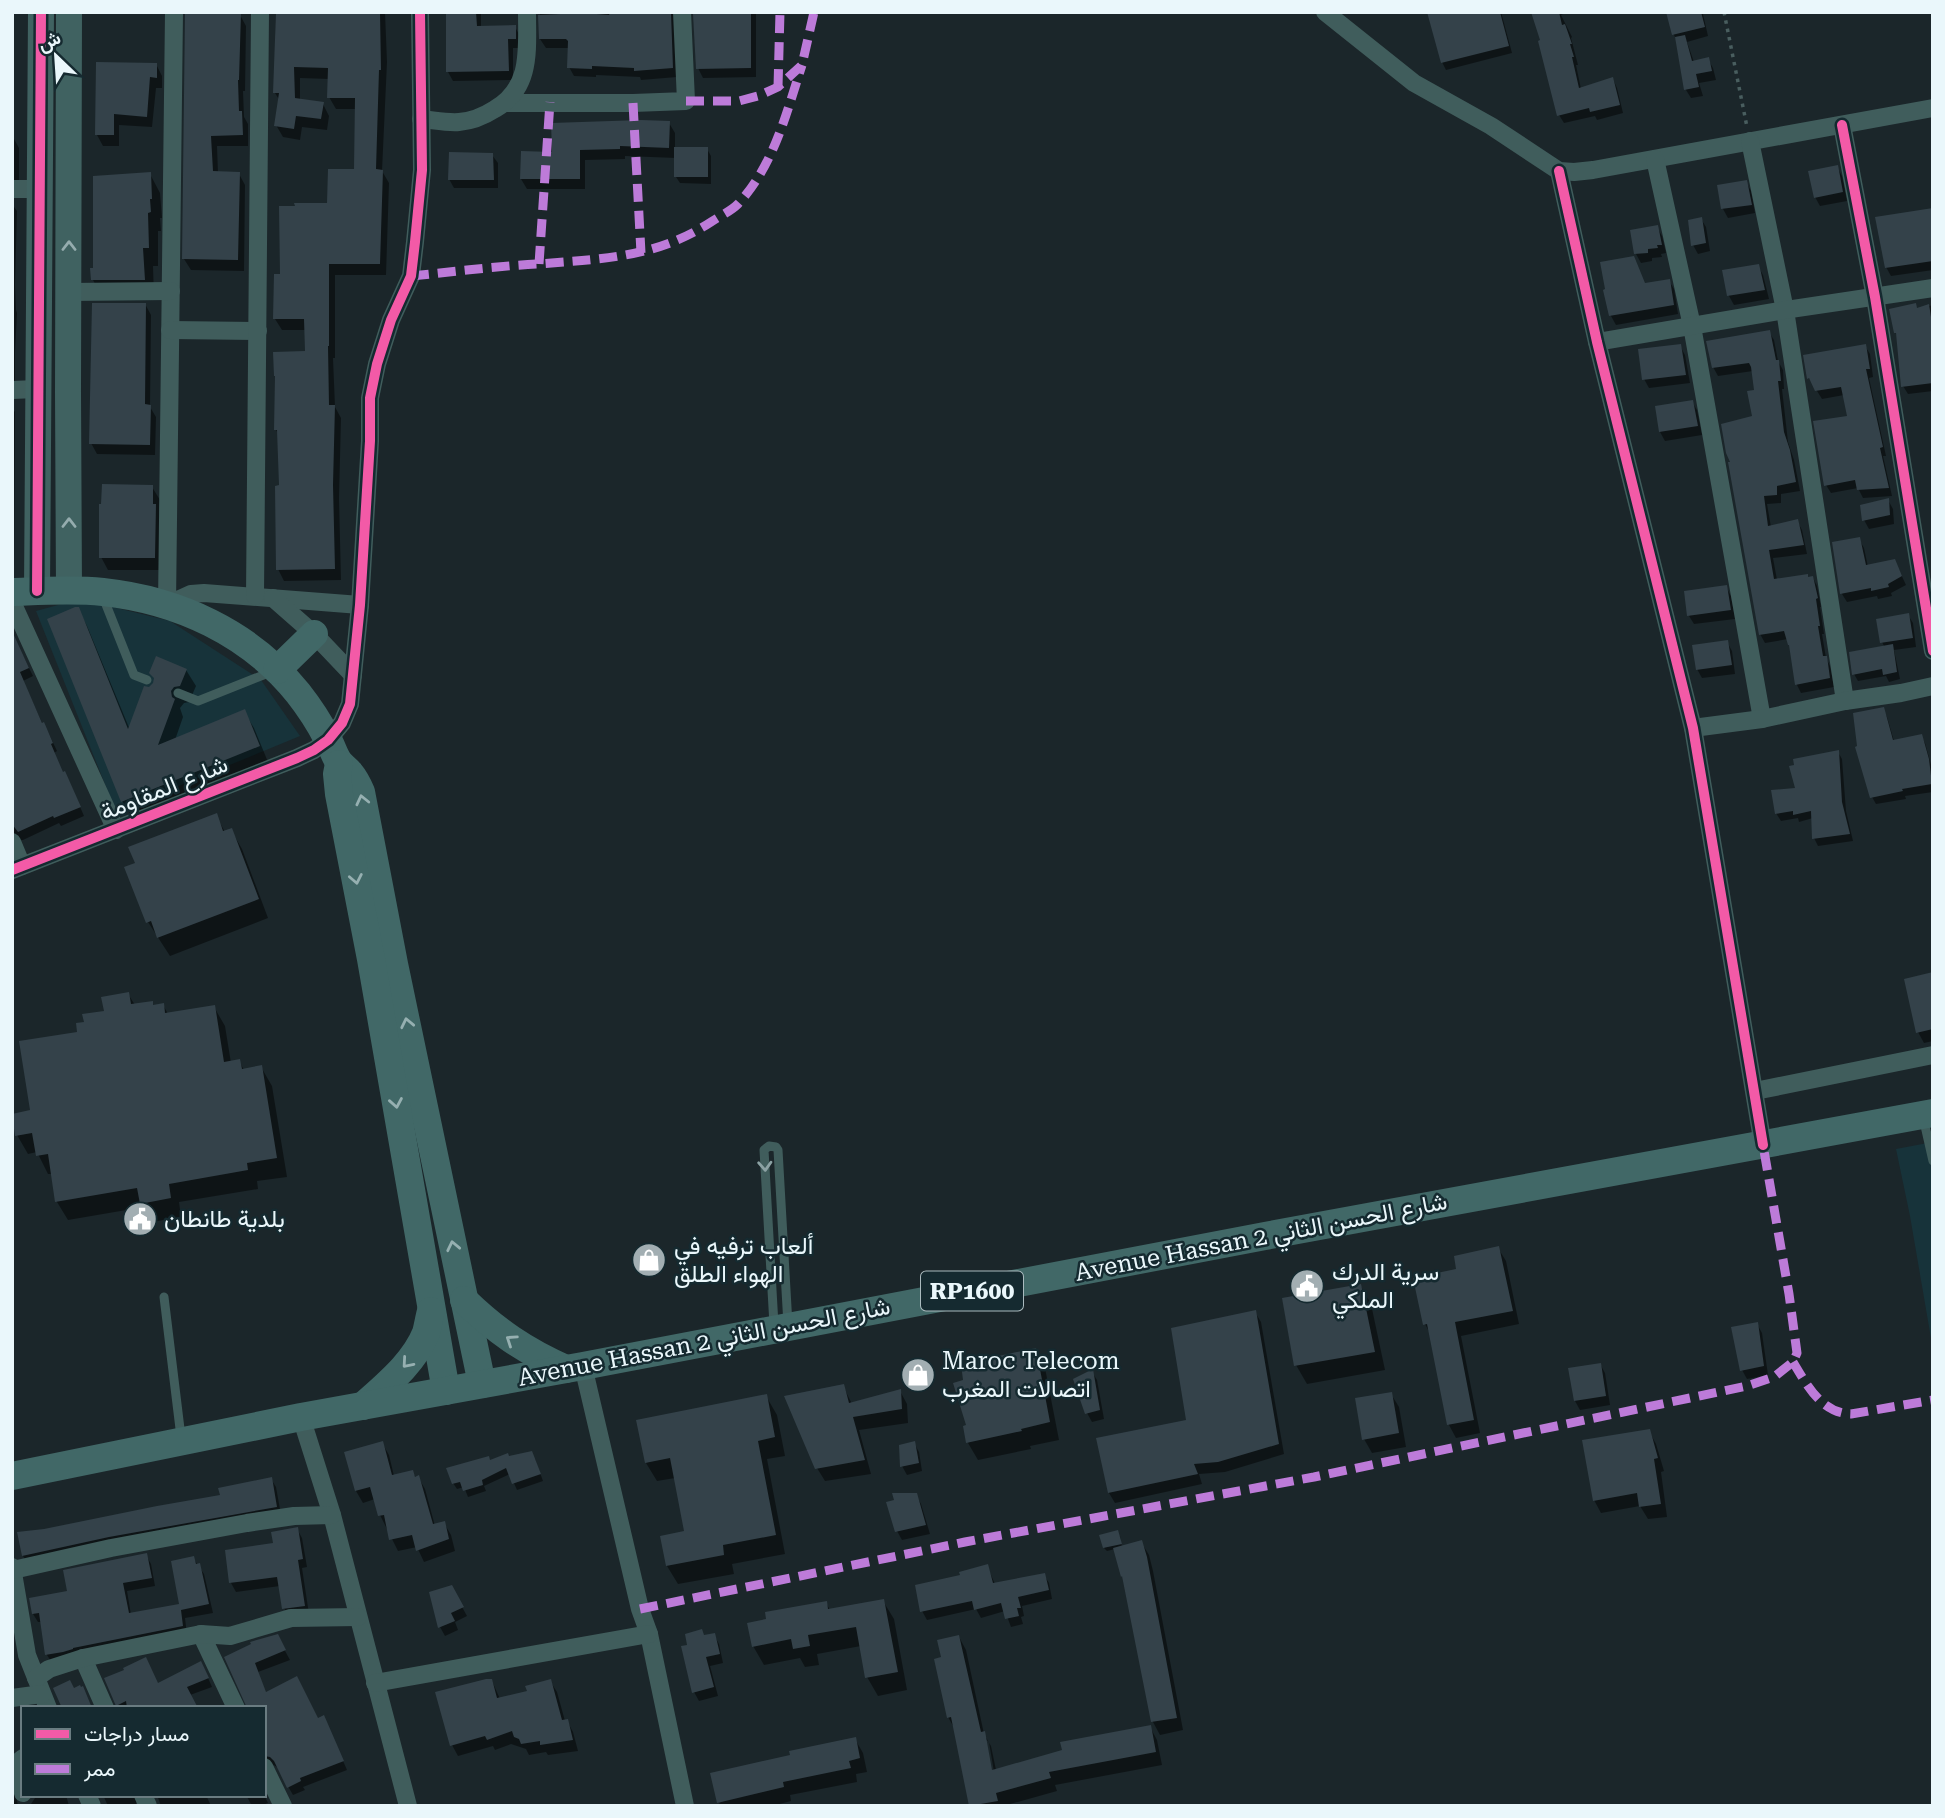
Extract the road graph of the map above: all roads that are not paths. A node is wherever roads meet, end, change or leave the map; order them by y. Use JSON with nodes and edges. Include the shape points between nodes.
{"nodes":[{"id":1,"x":41,"y":12,"type":"edge"},
{"id":2,"x":69,"y":12,"type":"edge"},
{"id":3,"x":174,"y":12,"type":"edge"},
{"id":4,"x":260,"y":12,"type":"edge"},
{"id":5,"x":420,"y":12,"type":"edge"},
{"id":6,"x":527,"y":12,"type":"edge"},
{"id":7,"x":682,"y":12,"type":"edge"},
{"id":8,"x":1325,"y":12,"type":"edge"},
{"id":9,"x":506,"y":103,"type":"junction"},
{"id":10,"x":1933,"y":108,"type":"edge"},
{"id":11,"x":421,"y":119,"type":"junction"},
{"id":12,"x":1842,"y":125,"type":"junction"},
{"id":13,"x":1749,"y":141,"type":"junction"},
{"id":14,"x":1655,"y":159,"type":"junction"},
{"id":15,"x":1559,"y":171,"type":"junction"},
{"id":16,"x":12,"y":189,"type":"edge"},
{"id":17,"x":41,"y":189,"type":"junction"},
{"id":18,"x":1933,"y":288,"type":"edge"},
{"id":19,"x":171,"y":291,"type":"junction"},
{"id":20,"x":68,"y":292,"type":"junction"},
{"id":21,"x":1875,"y":297,"type":"junction"},
{"id":22,"x":1785,"y":310,"type":"junction"},
{"id":23,"x":1692,"y":326,"type":"junction"},
{"id":24,"x":170,"y":330,"type":"junction"},
{"id":25,"x":258,"y":331,"type":"junction"},
{"id":26,"x":1598,"y":342,"type":"junction"},
{"id":27,"x":25,"y":390,"type":"edge"},
{"id":28,"x":69,"y":591,"type":"junction"},
{"id":29,"x":101,"y":592,"type":"junction"},
{"id":30,"x":21,"y":595,"type":"edge"},
{"id":31,"x":264,"y":597,"type":"junction"},
{"id":32,"x":167,"y":605,"type":"junction"},
{"id":33,"x":360,"y":605,"type":"junction"},
{"id":34,"x":314,"y":634,"type":"junction"},
{"id":35,"x":1933,"y":651,"type":"edge"},
{"id":36,"x":277,"y":670,"type":"junction"},
{"id":37,"x":353,"y":675,"type":"junction"},
{"id":38,"x":147,"y":680,"type":"dead end"},
{"id":39,"x":1933,"y":687,"type":"edge"},
{"id":40,"x":178,"y":693,"type":"dead end"},
{"id":41,"x":1845,"y":701,"type":"junction"},
{"id":42,"x":1762,"y":719,"type":"junction"},
{"id":43,"x":1693,"y":728,"type":"junction"},
{"id":44,"x":334,"y":752,"type":"junction"},
{"id":45,"x":116,"y":830,"type":"junction"},
{"id":46,"x":12,"y":842,"type":"edge"},
{"id":47,"x":17,"y":868,"type":"edge"},
{"id":48,"x":1933,"y":1055,"type":"edge"},
{"id":49,"x":1755,"y":1091,"type":"junction"},
{"id":50,"x":1927,"y":1114,"type":"edge"},
{"id":51,"x":1763,"y":1145,"type":"junction"},
{"id":52,"x":1933,"y":1161,"type":"edge"},
{"id":53,"x":782,"y":1201,"type":"junction"},
{"id":54,"x":766,"y":1202,"type":"junction"},
{"id":55,"x":164,"y":1297,"type":"dead end"},
{"id":56,"x":464,"y":1300,"type":"junction"},
{"id":57,"x":432,"y":1308,"type":"junction"},
{"id":58,"x":781,"y":1328,"type":"junction"},
{"id":59,"x":575,"y":1367,"type":"junction"},
{"id":60,"x":482,"y":1384,"type":"junction"},
{"id":61,"x":446,"y":1391,"type":"junction"},
{"id":62,"x":363,"y":1406,"type":"junction"},
{"id":63,"x":301,"y":1418,"type":"junction"},
{"id":64,"x":182,"y":1443,"type":"junction"},
{"id":65,"x":12,"y":1476,"type":"edge"},
{"id":66,"x":332,"y":1515,"type":"junction"},
{"id":67,"x":13,"y":1568,"type":"edge"},
{"id":68,"x":358,"y":1617,"type":"junction"},
{"id":69,"x":201,"y":1634,"type":"junction"},
{"id":70,"x":649,"y":1634,"type":"junction"},
{"id":71,"x":83,"y":1658,"type":"junction"},
{"id":72,"x":375,"y":1684,"type":"junction"},
{"id":73,"x":42,"y":1693,"type":"edge"},
{"id":74,"x":12,"y":1699,"type":"edge"},
{"id":75,"x":104,"y":1706,"type":"edge"},
{"id":76,"x":235,"y":1706,"type":"edge"},
{"id":77,"x":21,"y":1759,"type":"edge"},
{"id":78,"x":266,"y":1771,"type":"edge"},
{"id":79,"x":21,"y":1781,"type":"edge"},
{"id":80,"x":402,"y":1804,"type":"edge"},
{"id":81,"x":283,"y":1806,"type":"edge"},
{"id":82,"x":685,"y":1806,"type":"edge"}],
"edges":[{"from":1,"to":17,"type":"street"},
{"from":20,"to":2,"type":"street","one_way":true},
{"from":3,"to":19,"type":"street"},
{"from":4,"to":25,"type":"street"},
{"from":5,"to":11,"type":"street"},
{"from":6,"to":9,"type":"street","via":[[527,58],[519,86]]},
{"from":7,"to":9,"type":"street","via":[[686,101]]},
{"from":8,"to":15,"type":"street","via":[[1414,83]]},
{"from":9,"to":11,"type":"street","via":[[481,118],[459,122]]},
{"from":10,"to":12,"type":"street"},
{"from":11,"to":33,"type":"street","via":[[422,170],[411,276],[391,320],[370,398]]},
{"from":12,"to":13,"type":"street"},
{"from":12,"to":21,"type":"street"},
{"from":13,"to":14,"type":"street"},
{"from":13,"to":22,"type":"street"},
{"from":14,"to":15,"type":"street"},
{"from":14,"to":23,"type":"street"},
{"from":15,"to":26,"type":"street"},
{"from":16,"to":17,"type":"street"},
{"from":17,"to":27,"type":"street"},
{"from":18,"to":21,"type":"street"},
{"from":19,"to":20,"type":"street"},
{"from":19,"to":24,"type":"street"},
{"from":28,"to":20,"type":"street","one_way":true},
{"from":21,"to":22,"type":"street"},
{"from":21,"to":35,"type":"street"},
{"from":22,"to":23,"type":"street"},
{"from":22,"to":41,"type":"street"},
{"from":23,"to":26,"type":"street"},
{"from":23,"to":42,"type":"street"},
{"from":24,"to":25,"type":"street"},
{"from":24,"to":32,"type":"street"},
{"from":25,"to":31,"type":"street"},
{"from":26,"to":43,"type":"street"},
{"from":27,"to":30,"type":"street"},
{"from":28,"to":29,"type":"main road"},
{"from":28,"to":30,"type":"main road"},
{"from":29,"to":32,"type":"main road"},
{"from":29,"to":38,"type":"lane","via":[[134,675]]},
{"from":30,"to":45,"type":"street"},
{"from":31,"to":32,"type":"street","via":[[191,594]]},
{"from":31,"to":33,"type":"street"},
{"from":31,"to":34,"type":"street"},
{"from":32,"to":36,"type":"main road","via":[[225,631]]},
{"from":33,"to":37,"type":"street"},
{"from":34,"to":36,"type":"main road"},
{"from":34,"to":37,"type":"street"},
{"from":36,"to":40,"type":"lane","via":[[198,701]]},
{"from":36,"to":44,"type":"main road","via":[[314,715]]},
{"from":37,"to":44,"type":"street","via":[[350,704]]},
{"from":39,"to":41,"type":"street"},
{"from":41,"to":42,"type":"street"},
{"from":42,"to":43,"type":"street"},
{"from":43,"to":49,"type":"street"},
{"from":44,"to":45,"type":"street","name":"شارع المقاومة","via":[[314,750]]},
{"from":56,"to":44,"type":"main road","one_way":true,"via":[[361,792]]},
{"from":44,"to":57,"type":"main road","one_way":true},
{"from":45,"to":47,"type":"street","name":"شارع المقاومة"},
{"from":46,"to":47,"type":"street"},
{"from":48,"to":49,"type":"street"},
{"from":49,"to":51,"type":"street"},
{"from":50,"to":51,"type":"main road","name":"Avenue Hassan 2 شارع الحسن الثاني","number":"RP1600"},
{"from":50,"to":52,"type":"lane"},
{"from":51,"to":58,"type":"main road","name":"Avenue Hassan 2 شارع الحسن الثاني","number":"RP1600"},
{"from":53,"to":54,"type":"lane"},
{"from":53,"to":54,"type":"lane","one_way":true,"via":[[778,1150],[769,1146],[764,1150]]},
{"from":53,"to":58,"type":"lane"},
{"from":54,"to":58,"type":"lane"},
{"from":55,"to":64,"type":"lane"},
{"from":59,"to":56,"type":"main road","one_way":true,"via":[[538,1356],[511,1340]]},
{"from":56,"to":60,"type":"main road"},
{"from":57,"to":61,"type":"main road"},
{"from":57,"to":62,"type":"main road","one_way":true,"via":[[415,1354]]},
{"from":58,"to":59,"type":"main road","name":"Avenue Hassan 2 شارع الحسن الثاني","number":"RP1600"},
{"from":59,"to":60,"type":"main road","name":"Avenue Hassan 2 شارع الحسن الثاني","number":"RP1600"},
{"from":59,"to":70,"type":"street"},
{"from":60,"to":61,"type":"main road","name":"Avenue Hassan 2 شارع الحسن الثاني","number":"RP1600"},
{"from":61,"to":62,"type":"main road","name":"Avenue Hassan 2 شارع الحسن الثاني","number":"RP1600"},
{"from":62,"to":63,"type":"main road","name":"Avenue Hassan 2 شارع الحسن الثاني","number":"RP1600"},
{"from":63,"to":64,"type":"main road","name":"Avenue Hassan 2 شارع الحسن الثاني","number":"RP1600"},
{"from":63,"to":66,"type":"street"},
{"from":64,"to":65,"type":"main road","name":"Avenue Hassan 2 شارع الحسن الثاني","number":"RP1600"},
{"from":66,"to":67,"type":"street","via":[[237,1525]]},
{"from":66,"to":68,"type":"street"},
{"from":67,"to":73,"type":"street","via":[[27,1655]]},
{"from":68,"to":69,"type":"street","via":[[291,1618],[230,1636]]},
{"from":68,"to":72,"type":"street"},
{"from":69,"to":71,"type":"street"},
{"from":69,"to":76,"type":"street"},
{"from":70,"to":72,"type":"street"},
{"from":70,"to":82,"type":"street"},
{"from":71,"to":73,"type":"street","via":[[49,1670]]},
{"from":71,"to":75,"type":"street"},
{"from":72,"to":80,"type":"street"},
{"from":73,"to":74,"type":"street"},
{"from":77,"to":79,"type":"street"},
{"from":78,"to":81,"type":"street"}]}
